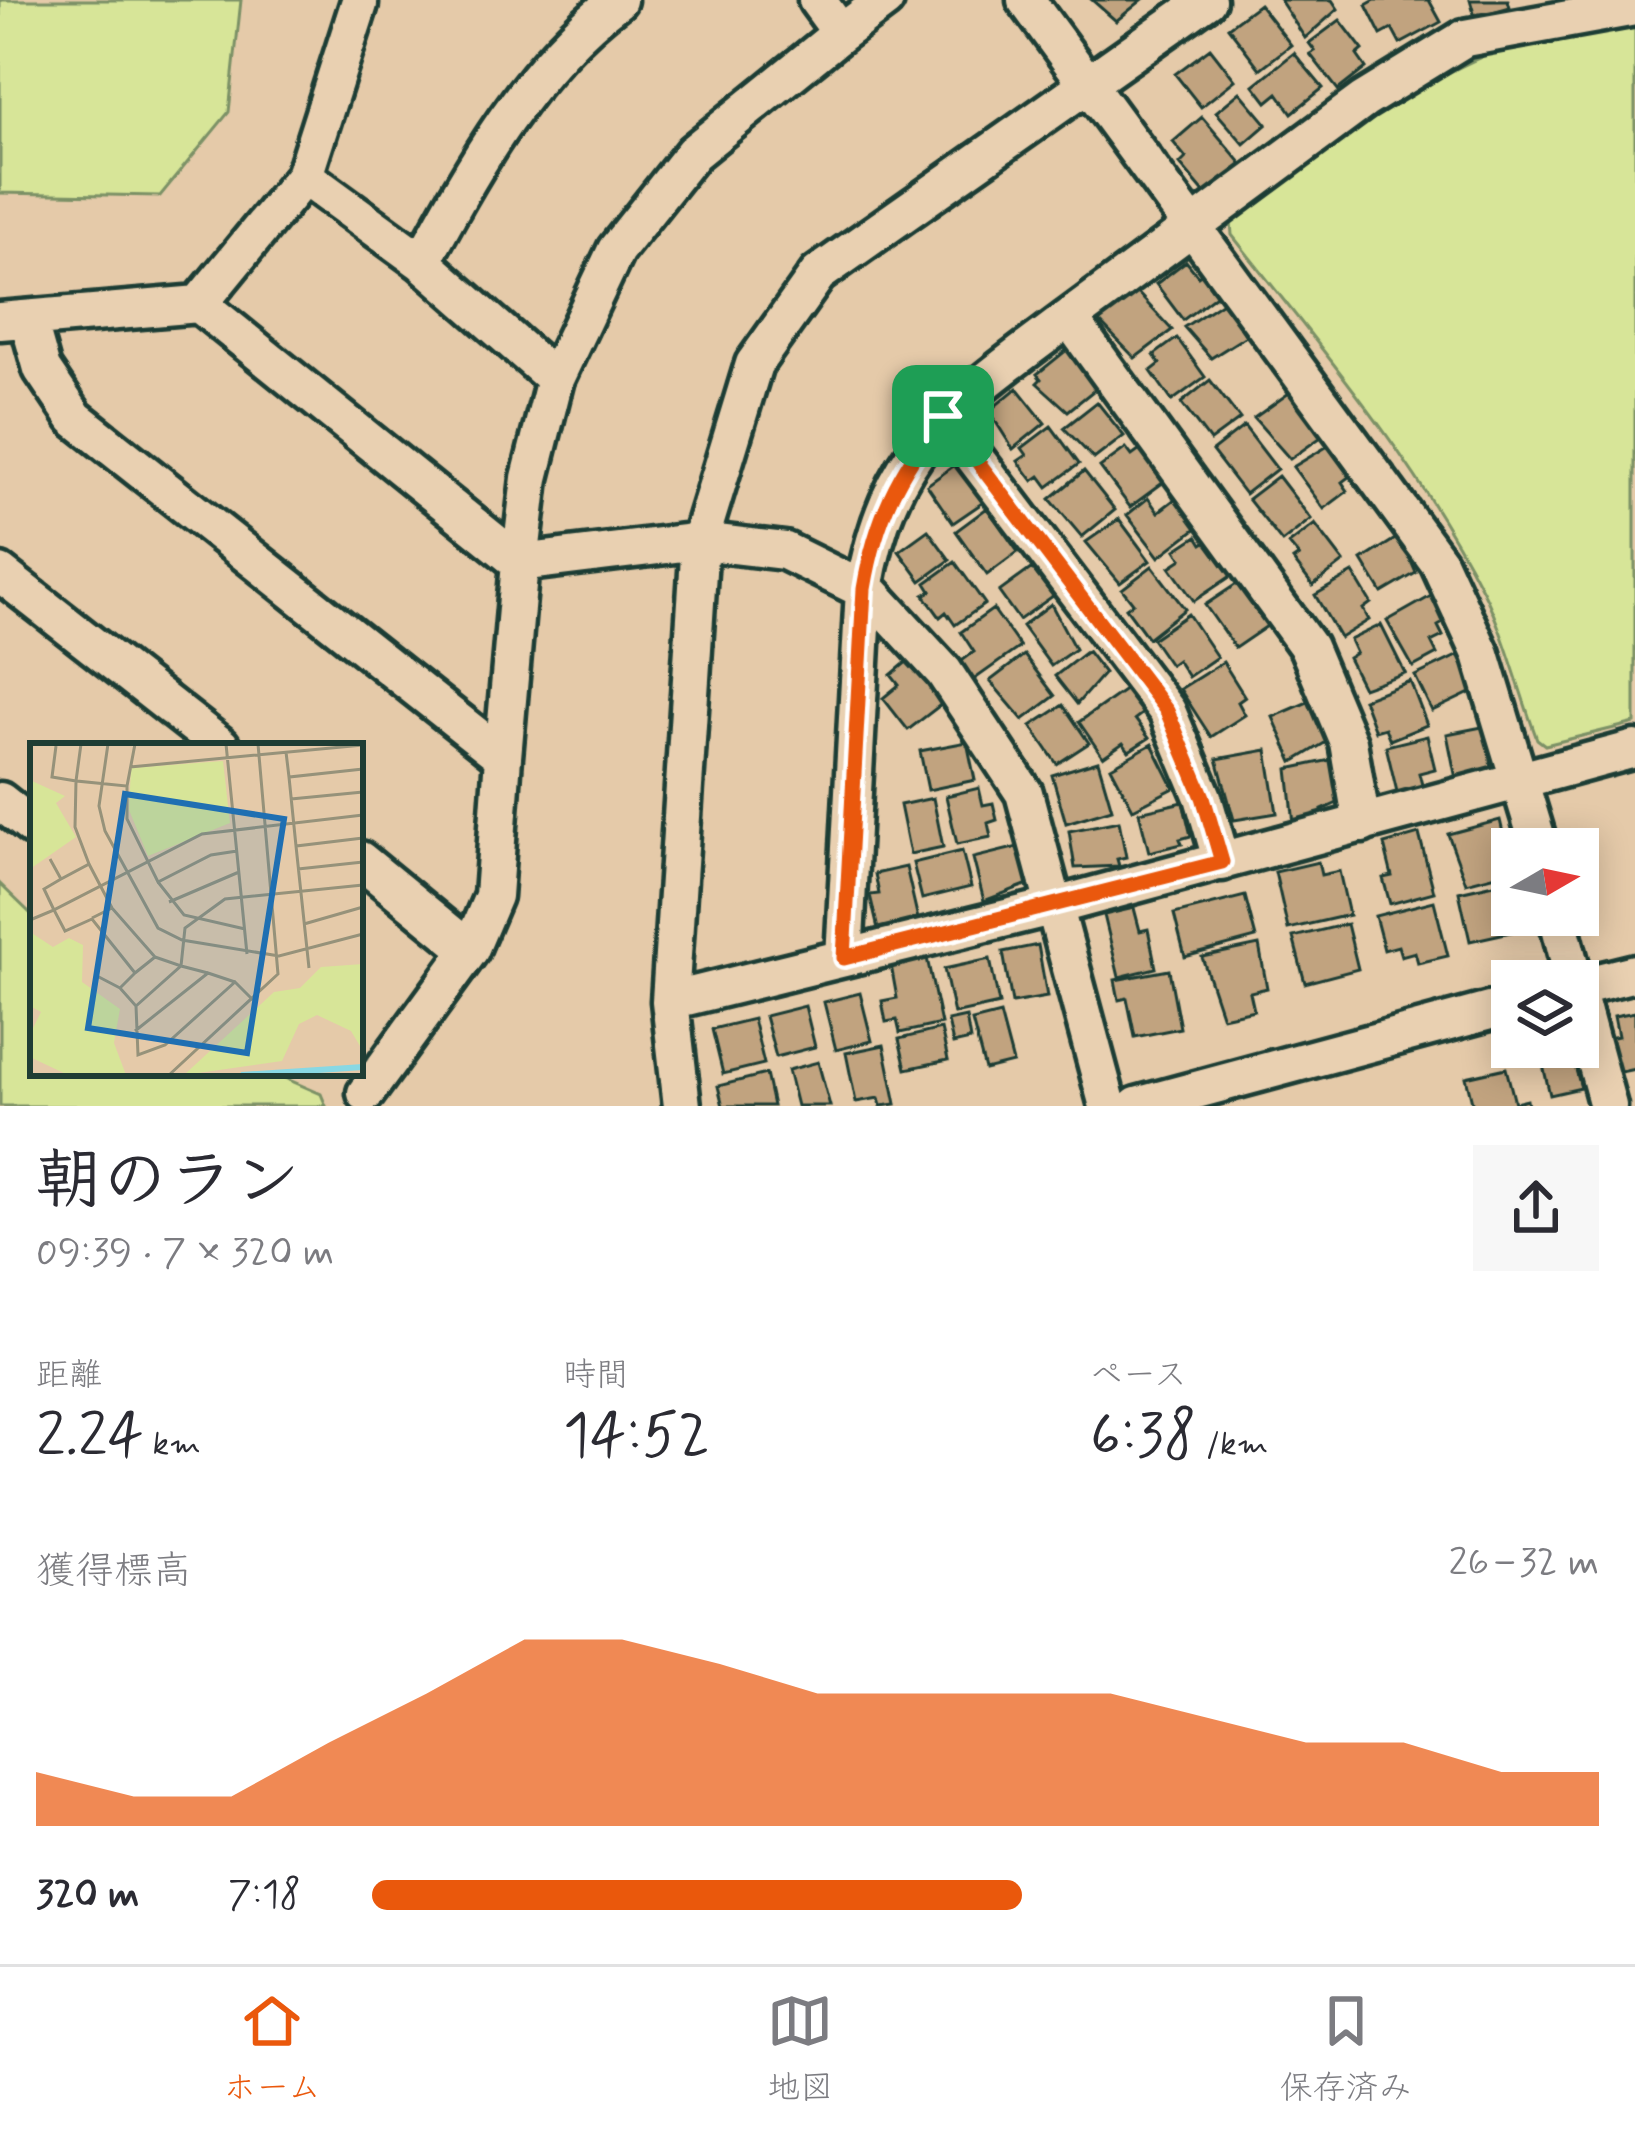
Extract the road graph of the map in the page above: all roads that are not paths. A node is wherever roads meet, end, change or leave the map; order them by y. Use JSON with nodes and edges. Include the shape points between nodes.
{"nodes":[{"id":1,"x":618,"y":0,"type":"edge"},
{"id":2,"x":817,"y":0,"type":"edge"},
{"id":3,"x":885,"y":0,"type":"edge"},
{"id":4,"x":1025,"y":0,"type":"edge"},
{"id":5,"x":1207,"y":0,"type":"edge"},
{"id":6,"x":358,"y":4,"type":"dead end"},
{"id":7,"x":1635,"y":7,"type":"edge"},
{"id":8,"x":841,"y":33,"type":"junction"},
{"id":9,"x":1087,"y":82,"type":"junction"},
{"id":10,"x":304,"y":176,"type":"junction"},
{"id":11,"x":1192,"y":225,"type":"junction"},
{"id":12,"x":422,"y":262,"type":"junction"},
{"id":13,"x":199,"y":304,"type":"junction"},
{"id":14,"x":1069,"y":318,"type":"junction"},
{"id":15,"x":14,"y":320,"type":"edge"},
{"id":16,"x":555,"y":379,"type":"junction"},
{"id":17,"x":943,"y":416,"type":"junction"},
{"id":18,"x":700,"y":541,"type":"junction"},
{"id":19,"x":520,"y":563,"type":"junction"},
{"id":20,"x":0,"y":573,"type":"edge"},
{"id":21,"x":864,"y":589,"type":"junction"},
{"id":22,"x":217,"y":743,"type":"edge"},
{"id":23,"x":1635,"y":749,"type":"edge"},
{"id":24,"x":502,"y":757,"type":"junction"},
{"id":25,"x":1522,"y":779,"type":"junction"},
{"id":26,"x":0,"y":801,"type":"edge"},
{"id":27,"x":1362,"y":824,"type":"junction"},
{"id":28,"x":30,"y":825,"type":"edge"},
{"id":29,"x":1535,"y":828,"type":"edge"},
{"id":30,"x":363,"y":862,"type":"edge"},
{"id":31,"x":1222,"y":862,"type":"junction"},
{"id":32,"x":1055,"y":906,"type":"junction"},
{"id":33,"x":470,"y":950,"type":"junction"},
{"id":34,"x":844,"y":958,"type":"junction"},
{"id":35,"x":1635,"y":973,"type":"edge"},
{"id":36,"x":1599,"y":982,"type":"edge"},
{"id":37,"x":670,"y":1000,"type":"junction"},
{"id":38,"x":1491,"y":1011,"type":"edge"},
{"id":39,"x":1597,"y":1068,"type":"edge"},
{"id":40,"x":363,"y":1091,"type":"edge"},
{"id":41,"x":682,"y":1106,"type":"edge"},
{"id":42,"x":1108,"y":1106,"type":"edge"},
{"id":43,"x":1137,"y":1106,"type":"edge"},
{"id":44,"x":1607,"y":1106,"type":"edge"}],
"edges":[{"from":1,"to":12,"type":"street","via":[[592,19],[483,148]]},
{"from":2,"to":8,"type":"street"},
{"from":3,"to":8,"type":"street"},
{"from":4,"to":9,"type":"street"},
{"from":5,"to":9,"type":"street"},
{"from":6,"to":10,"type":"street"},
{"from":7,"to":11,"type":"street","via":[[1465,38]]},
{"from":8,"to":16,"type":"street","via":[[693,153],[616,250]]},
{"from":9,"to":11,"type":"street"},
{"from":9,"to":18,"type":"street","via":[[818,274],[754,364]]},
{"from":10,"to":12,"type":"street"},
{"from":10,"to":13,"type":"street"},
{"from":11,"to":14,"type":"street"},
{"from":11,"to":25,"type":"street","via":[[1439,563],[1481,654]]},
{"from":12,"to":16,"type":"street"},
{"from":13,"to":15,"type":"street"},
{"from":13,"to":19,"type":"street"},
{"from":14,"to":17,"type":"street"},
{"from":14,"to":27,"type":"street","via":[[1308,647],[1348,742]]},
{"from":15,"to":24,"type":"street","via":[[75,418]]},
{"from":16,"to":19,"type":"street","via":[[530,478]]},
{"from":17,"to":21,"type":"street","via":[[908,460],[874,532]]},
{"from":17,"to":31,"type":"street","via":[[1167,711]]},
{"from":18,"to":19,"type":"street"},
{"from":18,"to":21,"type":"street","via":[[785,550]]},
{"from":18,"to":37,"type":"street"},
{"from":19,"to":24,"type":"street"},
{"from":20,"to":22,"type":"street"},
{"from":21,"to":32,"type":"street","via":[[944,672],[1024,793]]},
{"from":21,"to":34,"type":"street"},
{"from":23,"to":25,"type":"street"},
{"from":24,"to":33,"type":"street","via":[[493,896]]},
{"from":25,"to":27,"type":"street"},
{"from":25,"to":29,"type":"street"},
{"from":26,"to":28,"type":"street"},
{"from":27,"to":31,"type":"street"},
{"from":30,"to":33,"type":"street"},
{"from":31,"to":32,"type":"street"},
{"from":32,"to":34,"type":"street"},
{"from":32,"to":42,"type":"street"},
{"from":33,"to":40,"type":"street"},
{"from":34,"to":37,"type":"street"},
{"from":35,"to":36,"type":"street"},
{"from":37,"to":41,"type":"street"},
{"from":38,"to":43,"type":"street"},
{"from":39,"to":44,"type":"street"}]}
